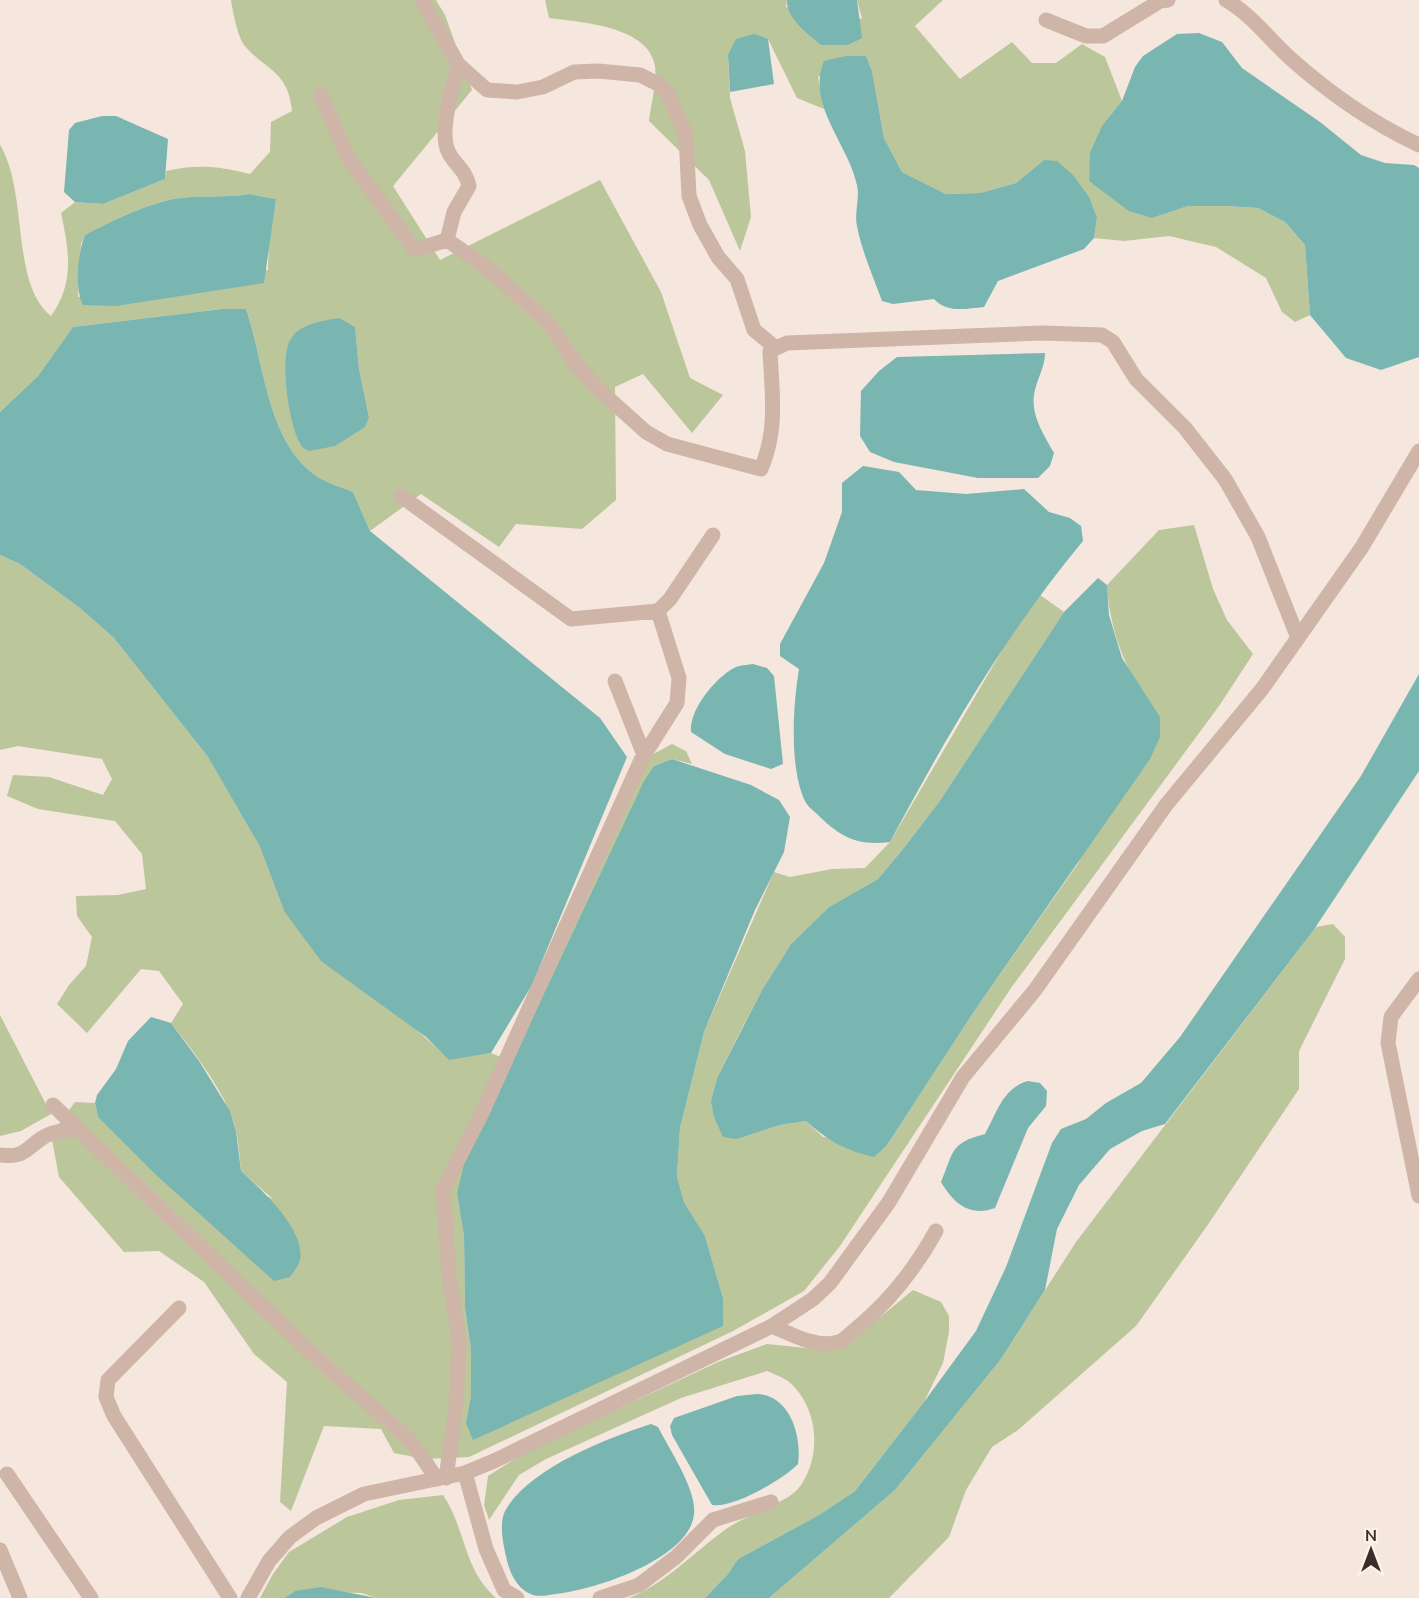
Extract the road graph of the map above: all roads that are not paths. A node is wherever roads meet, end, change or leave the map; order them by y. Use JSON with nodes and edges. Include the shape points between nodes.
{"nodes":[{"id":1,"x":422,"y":0,"type":"edge"},
{"id":2,"x":1167,"y":0,"type":"edge"},
{"id":3,"x":1226,"y":0,"type":"edge"},
{"id":4,"x":1046,"y":20,"type":"dead end"},
{"id":5,"x":458,"y":64,"type":"junction"},
{"id":6,"x":321,"y":95,"type":"dead end"},
{"id":7,"x":1419,"y":145,"type":"edge"},
{"id":8,"x":447,"y":240,"type":"junction"},
{"id":9,"x":776,"y":348,"type":"junction"},
{"id":10,"x":1419,"y":451,"type":"edge"},
{"id":11,"x":401,"y":495,"type":"dead end"},
{"id":12,"x":713,"y":535,"type":"dead end"},
{"id":13,"x":658,"y":611,"type":"junction"},
{"id":14,"x":1298,"y":638,"type":"junction"},
{"id":15,"x":615,"y":681,"type":"dead end"},
{"id":16,"x":644,"y":755,"type":"junction"},
{"id":17,"x":1419,"y":979,"type":"edge"},
{"id":18,"x":53,"y":1105,"type":"dead end"},
{"id":19,"x":79,"y":1129,"type":"junction"},
{"id":20,"x":0,"y":1155,"type":"edge"},
{"id":21,"x":1419,"y":1196,"type":"edge"},
{"id":22,"x":936,"y":1231,"type":"dead end"},
{"id":23,"x":179,"y":1308,"type":"dead end"},
{"id":24,"x":772,"y":1326,"type":"junction"},
{"id":25,"x":465,"y":1473,"type":"junction"},
{"id":26,"x":7,"y":1474,"type":"dead end"},
{"id":27,"x":442,"y":1479,"type":"junction"},
{"id":28,"x":771,"y":1502,"type":"dead end"},
{"id":29,"x":0,"y":1550,"type":"edge"},
{"id":30,"x":20,"y":1598,"type":"edge"},
{"id":31,"x":91,"y":1598,"type":"edge"},
{"id":32,"x":230,"y":1598,"type":"edge"},
{"id":33,"x":248,"y":1598,"type":"edge"},
{"id":34,"x":518,"y":1598,"type":"edge"},
{"id":35,"x":600,"y":1598,"type":"edge"}],
"edges":[{"from":1,"to":5,"type":"street"},
{"from":2,"to":4,"type":"street","via":[[1103,36],[1086,36]]},
{"from":3,"to":7,"type":"street","via":[[1248,13],[1289,58],[1344,102],[1390,132]]},
{"from":5,"to":8,"type":"street","via":[[445,134],[448,151],[466,173],[469,186],[454,212]]},
{"from":5,"to":9,"type":"street","via":[[487,90],[502,92],[543,87],[574,72],[640,75],[660,85],[686,135],[690,196],[700,225],[718,257],[737,279],[754,330]]},
{"from":6,"to":8,"type":"street","via":[[347,156],[415,250]]},
{"from":8,"to":9,"type":"street","via":[[486,267],[549,323],[597,388],[646,432],[667,444],[761,469],[774,422],[770,351]]},
{"from":9,"to":14,"type":"street","via":[[787,343],[943,335],[1102,335],[1113,342],[1136,379],[1185,429],[1225,479],[1258,537]]},
{"from":10,"to":14,"type":"street","via":[[1362,547]]},
{"from":11,"to":13,"type":"street","via":[[571,619]]},
{"from":12,"to":13,"type":"street"},
{"from":13,"to":16,"type":"street","via":[[679,678],[677,703]]},
{"from":14,"to":24,"type":"street","via":[[1262,689],[1166,805],[1035,990],[963,1077],[888,1202],[830,1283]]},
{"from":15,"to":16,"type":"street"},
{"from":16,"to":27,"type":"street","via":[[482,1113],[443,1189],[459,1339],[456,1406]]},
{"from":17,"to":21,"type":"street","via":[[1391,1017],[1388,1043]]},
{"from":18,"to":19,"type":"street"},
{"from":19,"to":20,"type":"street","via":[[43,1138],[27,1152]]},
{"from":19,"to":27,"type":"street","via":[[310,1352],[411,1441]]},
{"from":22,"to":24,"type":"street","via":[[896,1293],[840,1342],[802,1339]]},
{"from":23,"to":32,"type":"street","via":[[108,1380],[106,1397],[114,1416]]},
{"from":24,"to":25,"type":"street"},
{"from":25,"to":27,"type":"street"},
{"from":25,"to":34,"type":"street","via":[[486,1549],[504,1590]]},
{"from":26,"to":31,"type":"street"},
{"from":27,"to":33,"type":"street","via":[[364,1494],[316,1518],[290,1537],[269,1562]]},
{"from":28,"to":35,"type":"street","via":[[713,1520],[676,1557],[639,1585]]},
{"from":29,"to":30,"type":"street"}]}
